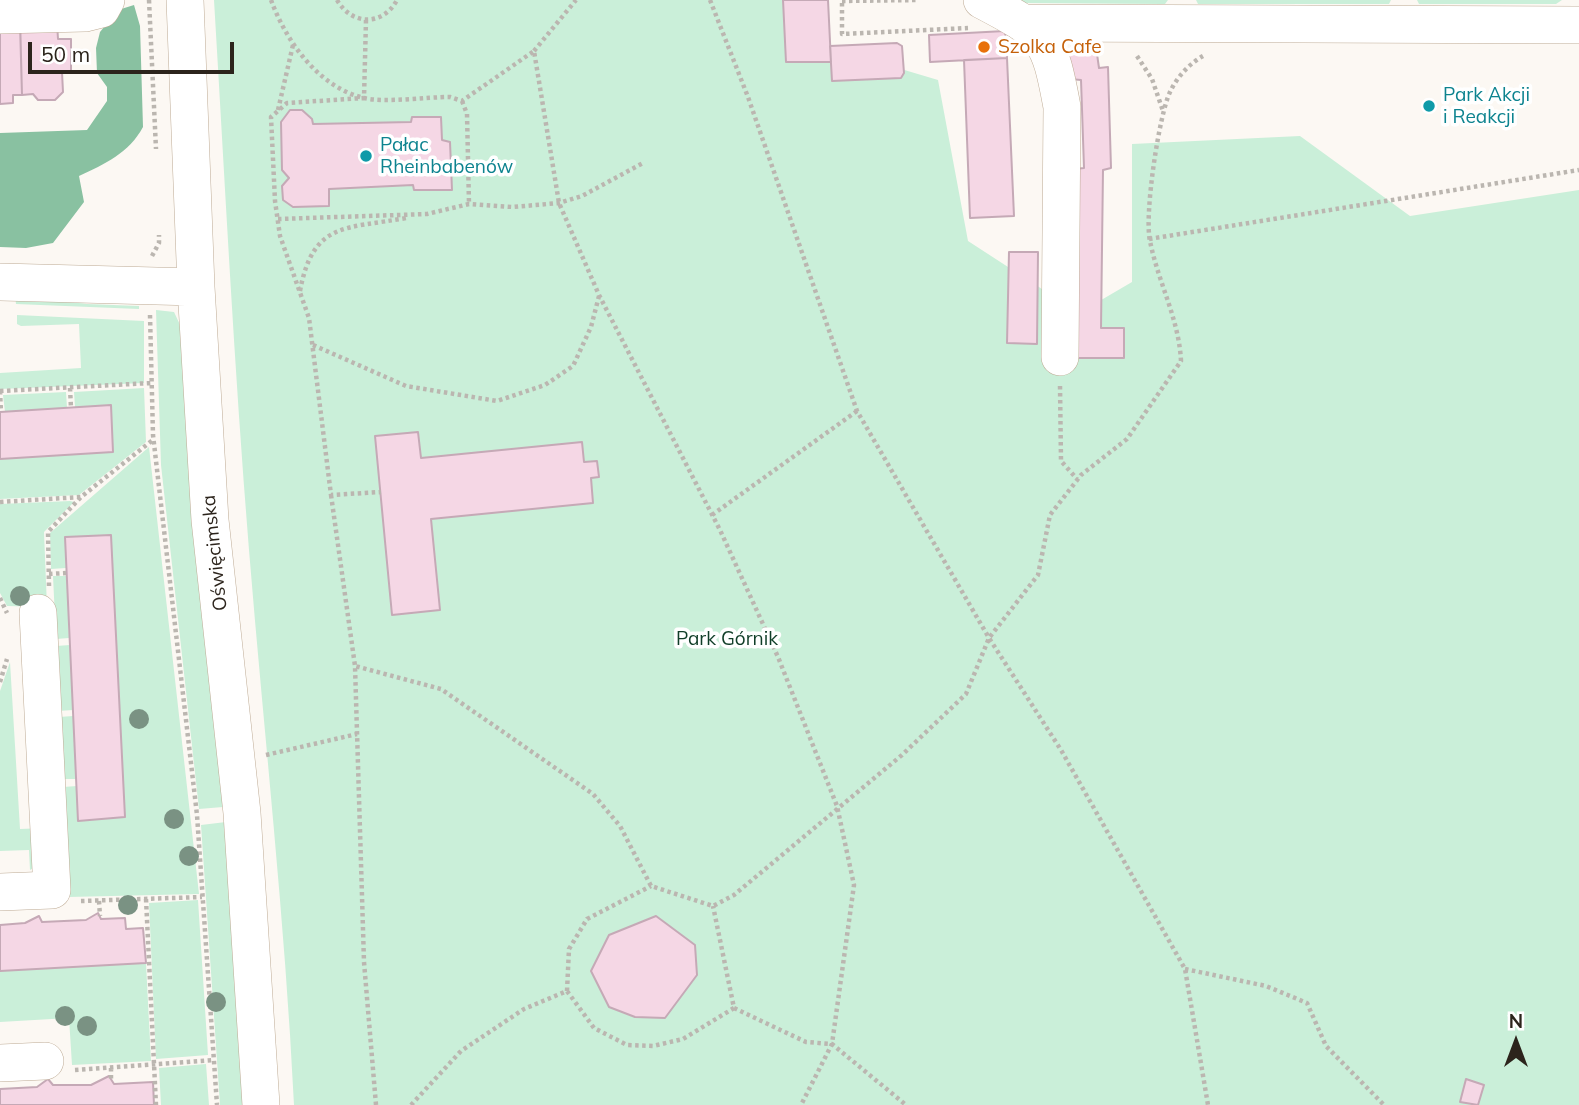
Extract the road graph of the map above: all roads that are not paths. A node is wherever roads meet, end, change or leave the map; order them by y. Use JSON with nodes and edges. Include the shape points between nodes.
{"nodes":[{"id":1,"x":106,"y":0,"type":"edge"},
{"id":2,"x":185,"y":0,"type":"edge"},
{"id":3,"x":976,"y":14,"type":"edge"},
{"id":4,"x":0,"y":15,"type":"edge"},
{"id":5,"x":1026,"y":23,"type":"junction"},
{"id":6,"x":1579,"y":25,"type":"edge"},
{"id":7,"x":0,"y":282,"type":"edge"},
{"id":8,"x":196,"y":286,"type":"junction"},
{"id":9,"x":1060,"y":357,"type":"road end"},
{"id":10,"x":44,"y":605,"type":"road end"},
{"id":11,"x":0,"y":892,"type":"edge"},
{"id":12,"x":45,"y":1061,"type":"dead end"},
{"id":13,"x":0,"y":1063,"type":"edge"},
{"id":14,"x":261,"y":1105,"type":"edge"}],
"edges":[{"from":1,"to":4,"type":"street","via":[[101,9],[85,13]]},
{"from":2,"to":8,"type":"street","name":"Oświęcimska"},
{"from":3,"to":5,"type":"street"},
{"from":5,"to":6,"type":"street"},
{"from":5,"to":9,"type":"street","via":[[1047,47],[1062,107]]},
{"from":7,"to":8,"type":"street"},
{"from":8,"to":14,"type":"street","name":"Oświęcimska","via":[[210,520],[242,813]]},
{"from":10,"to":11,"type":"street","via":[[52,890]]},
{"from":12,"to":13,"type":"street"}]}
